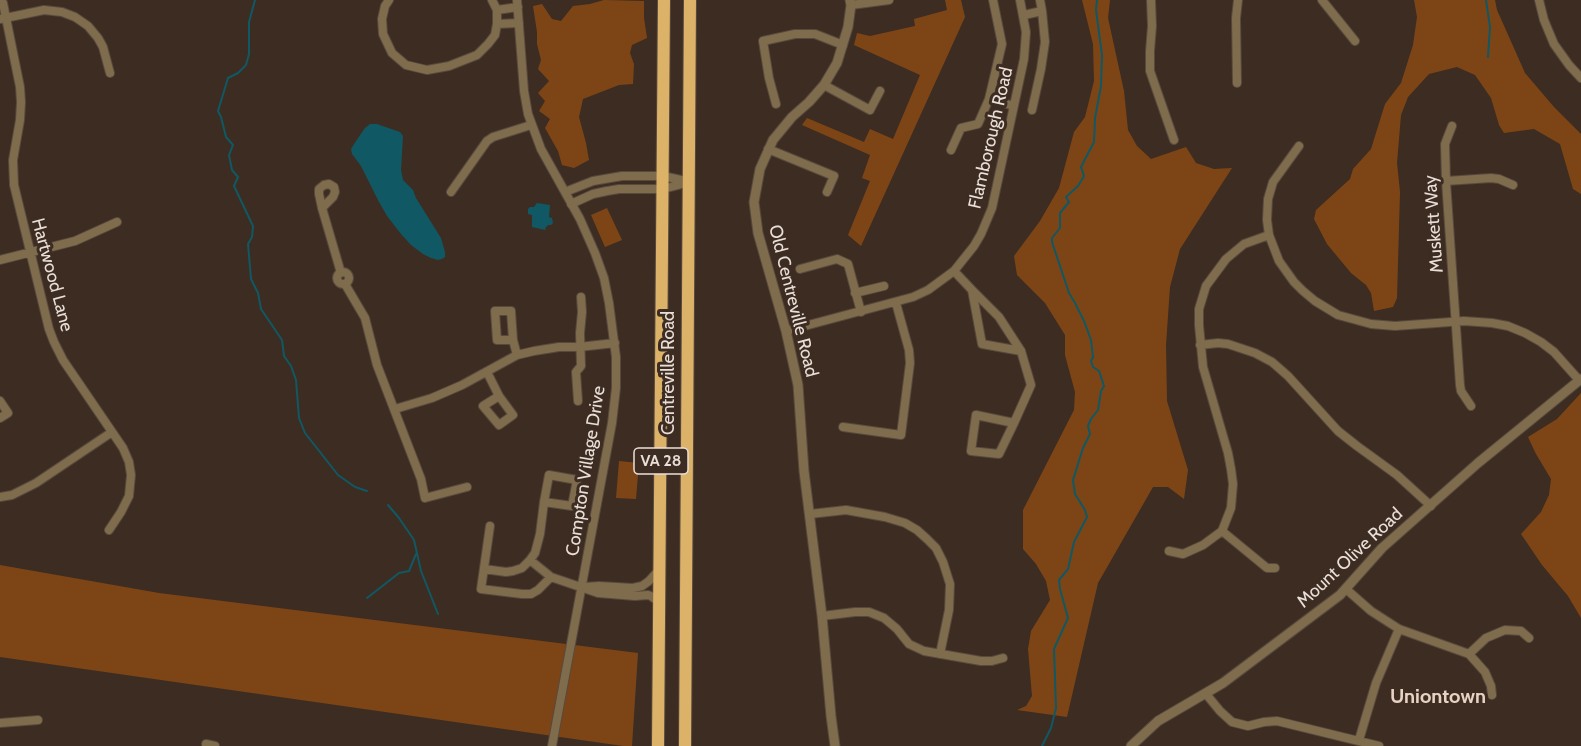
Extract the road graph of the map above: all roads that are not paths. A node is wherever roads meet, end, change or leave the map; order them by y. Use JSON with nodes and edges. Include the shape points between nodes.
{"nodes":[{"id":1,"x":389,"y":0,"type":"edge"},
{"id":2,"x":492,"y":0,"type":"edge"},
{"id":3,"x":664,"y":0,"type":"edge"},
{"id":4,"x":690,"y":0,"type":"edge"},
{"id":5,"x":889,"y":0,"type":"edge"},
{"id":6,"x":993,"y":0,"type":"edge"},
{"id":7,"x":1020,"y":0,"type":"edge"},
{"id":8,"x":1040,"y":0,"type":"edge"},
{"id":9,"x":1151,"y":0,"type":"edge"},
{"id":10,"x":1238,"y":0,"type":"edge"},
{"id":11,"x":1322,"y":0,"type":"edge"},
{"id":12,"x":1539,"y":0,"type":"edge"},
{"id":13,"x":2,"y":1,"type":"edge"},
{"id":14,"x":851,"y":3,"type":"edge"},
{"id":15,"x":518,"y":4,"type":"edge"},
{"id":16,"x":497,"y":10,"type":"junction"},
{"id":17,"x":1042,"y":11,"type":"junction"},
{"id":18,"x":1024,"y":15,"type":"junction"},
{"id":19,"x":3,"y":18,"type":"edge"},
{"id":20,"x":519,"y":22,"type":"junction"},
{"id":21,"x":497,"y":24,"type":"junction"},
{"id":22,"x":1355,"y":41,"type":"dead end"},
{"id":23,"x":843,"y":45,"type":"junction"},
{"id":24,"x":110,"y":73,"type":"dead end"},
{"id":25,"x":1581,"y":78,"type":"edge"},
{"id":26,"x":1237,"y":83,"type":"dead end"},
{"id":27,"x":824,"y":85,"type":"junction"},
{"id":28,"x":880,"y":91,"type":"dead end"},
{"id":29,"x":989,"y":99,"type":"junction"},
{"id":30,"x":776,"y":104,"type":"dead end"},
{"id":31,"x":1014,"y":106,"type":"junction"},
{"id":32,"x":1032,"y":110,"type":"dead end"},
{"id":33,"x":531,"y":125,"type":"junction"},
{"id":34,"x":1452,"y":126,"type":"dead end"},
{"id":35,"x":1174,"y":140,"type":"dead end"},
{"id":36,"x":1299,"y":146,"type":"dead end"},
{"id":37,"x":768,"y":149,"type":"junction"},
{"id":38,"x":951,"y":150,"type":"dead end"},
{"id":39,"x":663,"y":176,"type":"junction"},
{"id":40,"x":1446,"y":181,"type":"junction"},
{"id":41,"x":690,"y":182,"type":"junction"},
{"id":42,"x":1513,"y":185,"type":"dead end"},
{"id":43,"x":663,"y":189,"type":"junction"},
{"id":44,"x":451,"y":192,"type":"dead end"},
{"id":45,"x":565,"y":192,"type":"junction"},
{"id":46,"x":827,"y":192,"type":"dead end"},
{"id":47,"x":571,"y":204,"type":"junction"},
{"id":48,"x":322,"y":208,"type":"dead end"},
{"id":49,"x":117,"y":222,"type":"dead end"},
{"id":50,"x":1269,"y":235,"type":"junction"},
{"id":51,"x":30,"y":253,"type":"junction"},
{"id":52,"x":0,"y":260,"type":"edge"},
{"id":53,"x":800,"y":269,"type":"dead end"},
{"id":54,"x":954,"y":271,"type":"junction"},
{"id":55,"x":884,"y":286,"type":"dead end"},
{"id":56,"x":972,"y":290,"type":"junction"},
{"id":57,"x":855,"y":293,"type":"junction"},
{"id":58,"x":582,"y":297,"type":"dead end"},
{"id":59,"x":896,"y":303,"type":"junction"},
{"id":60,"x":861,"y":312,"type":"junction"},
{"id":61,"x":1456,"y":321,"type":"junction"},
{"id":62,"x":786,"y":331,"type":"junction"},
{"id":63,"x":513,"y":340,"type":"dead end"},
{"id":64,"x":615,"y":343,"type":"junction"},
{"id":65,"x":1200,"y":345,"type":"junction"},
{"id":66,"x":579,"y":347,"type":"junction"},
{"id":67,"x":1021,"y":351,"type":"junction"},
{"id":68,"x":517,"y":356,"type":"junction"},
{"id":69,"x":487,"y":372,"type":"junction"},
{"id":70,"x":1580,"y":379,"type":"edge"},
{"id":71,"x":499,"y":396,"type":"dead end"},
{"id":72,"x":0,"y":401,"type":"edge"},
{"id":73,"x":578,"y":401,"type":"dead end"},
{"id":74,"x":1471,"y":406,"type":"dead end"},
{"id":75,"x":394,"y":409,"type":"junction"},
{"id":76,"x":0,"y":418,"type":"edge"},
{"id":77,"x":1014,"y":423,"type":"junction"},
{"id":78,"x":843,"y":427,"type":"dead end"},
{"id":79,"x":112,"y":432,"type":"junction"},
{"id":80,"x":467,"y":487,"type":"dead end"},
{"id":81,"x":0,"y":497,"type":"edge"},
{"id":82,"x":544,"y":502,"type":"junction"},
{"id":83,"x":1431,"y":506,"type":"junction"},
{"id":84,"x":810,"y":514,"type":"junction"},
{"id":85,"x":490,"y":526,"type":"dead end"},
{"id":86,"x":109,"y":530,"type":"dead end"},
{"id":87,"x":1222,"y":531,"type":"junction"},
{"id":88,"x":1169,"y":551,"type":"dead end"},
{"id":89,"x":530,"y":560,"type":"junction"},
{"id":90,"x":1275,"y":568,"type":"dead end"},
{"id":91,"x":484,"y":569,"type":"junction"},
{"id":92,"x":660,"y":569,"type":"junction"},
{"id":93,"x":551,"y":577,"type":"junction"},
{"id":94,"x":582,"y":587,"type":"junction"},
{"id":95,"x":1346,"y":589,"type":"junction"},
{"id":96,"x":659,"y":602,"type":"junction"},
{"id":97,"x":822,"y":616,"type":"junction"},
{"id":98,"x":1399,"y":629,"type":"junction"},
{"id":99,"x":1529,"y":638,"type":"dead end"},
{"id":100,"x":940,"y":654,"type":"junction"},
{"id":101,"x":1468,"y":654,"type":"junction"},
{"id":102,"x":1003,"y":658,"type":"dead end"},
{"id":103,"x":1206,"y":694,"type":"junction"},
{"id":104,"x":1492,"y":695,"type":"dead end"},
{"id":105,"x":39,"y":720,"type":"dead end"},
{"id":106,"x":0,"y":723,"type":"edge"},
{"id":107,"x":1359,"y":740,"type":"junction"},
{"id":108,"x":206,"y":744,"type":"dead end"},
{"id":109,"x":214,"y":746,"type":"edge"},
{"id":110,"x":552,"y":746,"type":"edge"},
{"id":111,"x":658,"y":746,"type":"edge"},
{"id":112,"x":685,"y":746,"type":"edge"},
{"id":113,"x":835,"y":746,"type":"edge"},
{"id":114,"x":1131,"y":746,"type":"edge"},
{"id":115,"x":1379,"y":746,"type":"edge"}],
"edges":[{"from":1,"to":21,"type":"street","via":[[382,19],[383,34],[392,53],[406,64],[427,70],[477,55],[495,35]]},
{"from":2,"to":16,"type":"street"},
{"from":3,"to":39,"type":"highway","name":"Centreville Road","number":"VA 28"},
{"from":4,"to":41,"type":"highway","name":"Centreville Road","number":"VA 28"},
{"from":5,"to":14,"type":"street"},
{"from":6,"to":29,"type":"street","via":[[1002,44]]},
{"from":7,"to":18,"type":"street","name":"Flamborough Road"},
{"from":8,"to":17,"type":"street"},
{"from":9,"to":35,"type":"street","via":[[1150,71]]},
{"from":10,"to":26,"type":"street"},
{"from":11,"to":22,"type":"street"},
{"from":12,"to":25,"type":"street","via":[[1554,44]]},
{"from":13,"to":19,"type":"street","name":"Hartwood Lane"},
{"from":14,"to":23,"type":"street","name":"Old Centreville Road"},
{"from":15,"to":16,"type":"street"},
{"from":15,"to":20,"type":"street","name":"Compton Village Drive"},
{"from":16,"to":21,"type":"street"},
{"from":17,"to":18,"type":"street"},
{"from":17,"to":32,"type":"street","via":[[1045,42]]},
{"from":18,"to":31,"type":"street","name":"Flamborough Road","via":[[1025,50]]},
{"from":19,"to":24,"type":"street","via":[[44,10],[75,17],[98,38]]},
{"from":19,"to":51,"type":"street","name":"Hartwood Lane","via":[[20,87],[14,184]]},
{"from":20,"to":21,"type":"street"},
{"from":20,"to":33,"type":"street","name":"Compton Village Drive"},
{"from":23,"to":27,"type":"street","name":"Old Centreville Road"},
{"from":23,"to":30,"type":"street","via":[[815,34],[764,41]]},
{"from":27,"to":28,"type":"street","via":[[870,110]]},
{"from":27,"to":37,"type":"street","name":"Old Centreville Road"},
{"from":29,"to":31,"type":"street"},
{"from":29,"to":38,"type":"street","via":[[978,124],[961,128]]},
{"from":31,"to":54,"type":"street","name":"Flamborough Road","via":[[992,208],[974,246]]},
{"from":33,"to":44,"type":"street","via":[[487,141]]},
{"from":33,"to":45,"type":"street","name":"Compton Village Drive"},
{"from":34,"to":40,"type":"street","name":"Muskett Way","via":[[1445,144]]},
{"from":36,"to":50,"type":"street","via":[[1270,189],[1266,211]]},
{"from":37,"to":46,"type":"street","via":[[834,176]]},
{"from":37,"to":62,"type":"street","name":"Old Centreville Road","via":[[757,180],[754,209]]},
{"from":39,"to":41,"type":"street"},
{"from":39,"to":43,"type":"highway","name":"Centreville Road","number":"VA 28"},
{"from":39,"to":45,"type":"street","via":[[605,178]]},
{"from":40,"to":42,"type":"street","via":[[1491,178]]},
{"from":40,"to":61,"type":"street","name":"Muskett Way"},
{"from":41,"to":43,"type":"street"},
{"from":41,"to":112,"type":"highway","name":"Centreville Road","number":"VA 28"},
{"from":43,"to":47,"type":"street","via":[[619,189]]},
{"from":43,"to":92,"type":"highway","name":"Centreville Road","number":"VA 28"},
{"from":45,"to":47,"type":"street","name":"Compton Village Drive"},
{"from":47,"to":64,"type":"street","name":"Compton Village Drive","via":[[604,278]]},
{"from":48,"to":75,"type":"street","via":[[340,273],[349,276],[345,284],[365,318]]},
{"from":49,"to":51,"type":"street","via":[[75,241]]},
{"from":50,"to":61,"type":"street","via":[[1279,261],[1294,282],[1338,315],[1381,326]]},
{"from":50,"to":65,"type":"street","via":[[1237,248],[1210,279],[1199,309]]},
{"from":51,"to":52,"type":"street"},
{"from":51,"to":79,"type":"street","name":"Hartwood Lane","via":[[54,342]]},
{"from":53,"to":57,"type":"street","via":[[837,259],[848,264]]},
{"from":54,"to":56,"type":"street"},
{"from":54,"to":59,"type":"street","name":"Flamborough Road","via":[[928,290]]},
{"from":55,"to":57,"type":"street"},
{"from":56,"to":67,"type":"street","via":[[999,316]]},
{"from":56,"to":67,"type":"street","via":[[982,344]]},
{"from":57,"to":60,"type":"street"},
{"from":58,"to":66,"type":"street"},
{"from":59,"to":60,"type":"street","name":"Flamborough Road"},
{"from":59,"to":78,"type":"street","via":[[910,363],[901,435]]},
{"from":60,"to":62,"type":"street","name":"Flamborough Road"},
{"from":61,"to":70,"type":"street","via":[[1492,323],[1526,333],[1554,352]]},
{"from":61,"to":74,"type":"street","name":"Muskett Way","via":[[1461,391]]},
{"from":62,"to":84,"type":"street","name":"Old Centreville Road","via":[[798,385]]},
{"from":63,"to":68,"type":"street"},
{"from":64,"to":66,"type":"street"},
{"from":64,"to":94,"type":"street","name":"Compton Village Drive","via":[[612,423]]},
{"from":65,"to":83,"type":"street","via":[[1228,345],[1272,362],[1338,431]]},
{"from":65,"to":87,"type":"street","via":[[1233,484],[1231,508]]},
{"from":66,"to":68,"type":"street"},
{"from":66,"to":73,"type":"street"},
{"from":67,"to":77,"type":"street","via":[[1031,385]]},
{"from":68,"to":69,"type":"street"},
{"from":69,"to":71,"type":"street"},
{"from":69,"to":75,"type":"street","via":[[432,398]]},
{"from":70,"to":83,"type":"street","name":"Mount Olive Road"},
{"from":72,"to":76,"type":"street","via":[[8,413]]},
{"from":75,"to":80,"type":"street","via":[[425,498]]},
{"from":77,"to":77,"type":"street","via":[[999,454],[971,452],[976,415]]},
{"from":79,"to":81,"type":"street","via":[[29,487]]},
{"from":79,"to":86,"type":"street","name":"Hartwood Lane","via":[[129,462],[131,483],[125,505]]},
{"from":82,"to":82,"type":"street","via":[[549,475],[577,480],[572,506]]},
{"from":82,"to":89,"type":"street","via":[[535,554]]},
{"from":83,"to":95,"type":"street","name":"Mount Olive Road","via":[[1382,548]]},
{"from":84,"to":97,"type":"street","name":"Old Centreville Road"},
{"from":84,"to":100,"type":"street","via":[[846,510],[885,517],[917,530],[936,548],[950,584]]},
{"from":85,"to":91,"type":"street"},
{"from":87,"to":88,"type":"street","via":[[1183,554]]},
{"from":87,"to":90,"type":"street","via":[[1267,568]]},
{"from":89,"to":91,"type":"street","via":[[513,571]]},
{"from":89,"to":93,"type":"street"},
{"from":91,"to":93,"type":"street","via":[[481,589],[522,594],[538,590]]},
{"from":92,"to":94,"type":"street","via":[[642,586]]},
{"from":92,"to":96,"type":"highway","name":"Centreville Road","number":"VA 28"},
{"from":93,"to":94,"type":"street"},
{"from":94,"to":96,"type":"street","via":[[598,593],[651,596]]},
{"from":94,"to":110,"type":"street","name":"Compton Village Drive"},
{"from":95,"to":98,"type":"street"},
{"from":95,"to":103,"type":"street","name":"Mount Olive Road"},
{"from":96,"to":111,"type":"highway","name":"Centreville Road","number":"VA 28"},
{"from":97,"to":100,"type":"street","via":[[869,612],[890,623],[914,647]]},
{"from":97,"to":113,"type":"street","name":"Old Centreville Road"},
{"from":98,"to":101,"type":"street"},
{"from":98,"to":107,"type":"street","via":[[1376,683]]},
{"from":99,"to":101,"type":"street","via":[[1521,631],[1505,630],[1486,638]]},
{"from":100,"to":102,"type":"street","via":[[981,661]]},
{"from":101,"to":104,"type":"street","via":[[1485,672]]},
{"from":103,"to":107,"type":"street","via":[[1232,722],[1248,726],[1277,721]]},
{"from":103,"to":114,"type":"street","name":"Mount Olive Road","via":[[1158,721]]},
{"from":105,"to":106,"type":"street"},
{"from":107,"to":115,"type":"street"},
{"from":108,"to":109,"type":"street"}]}
